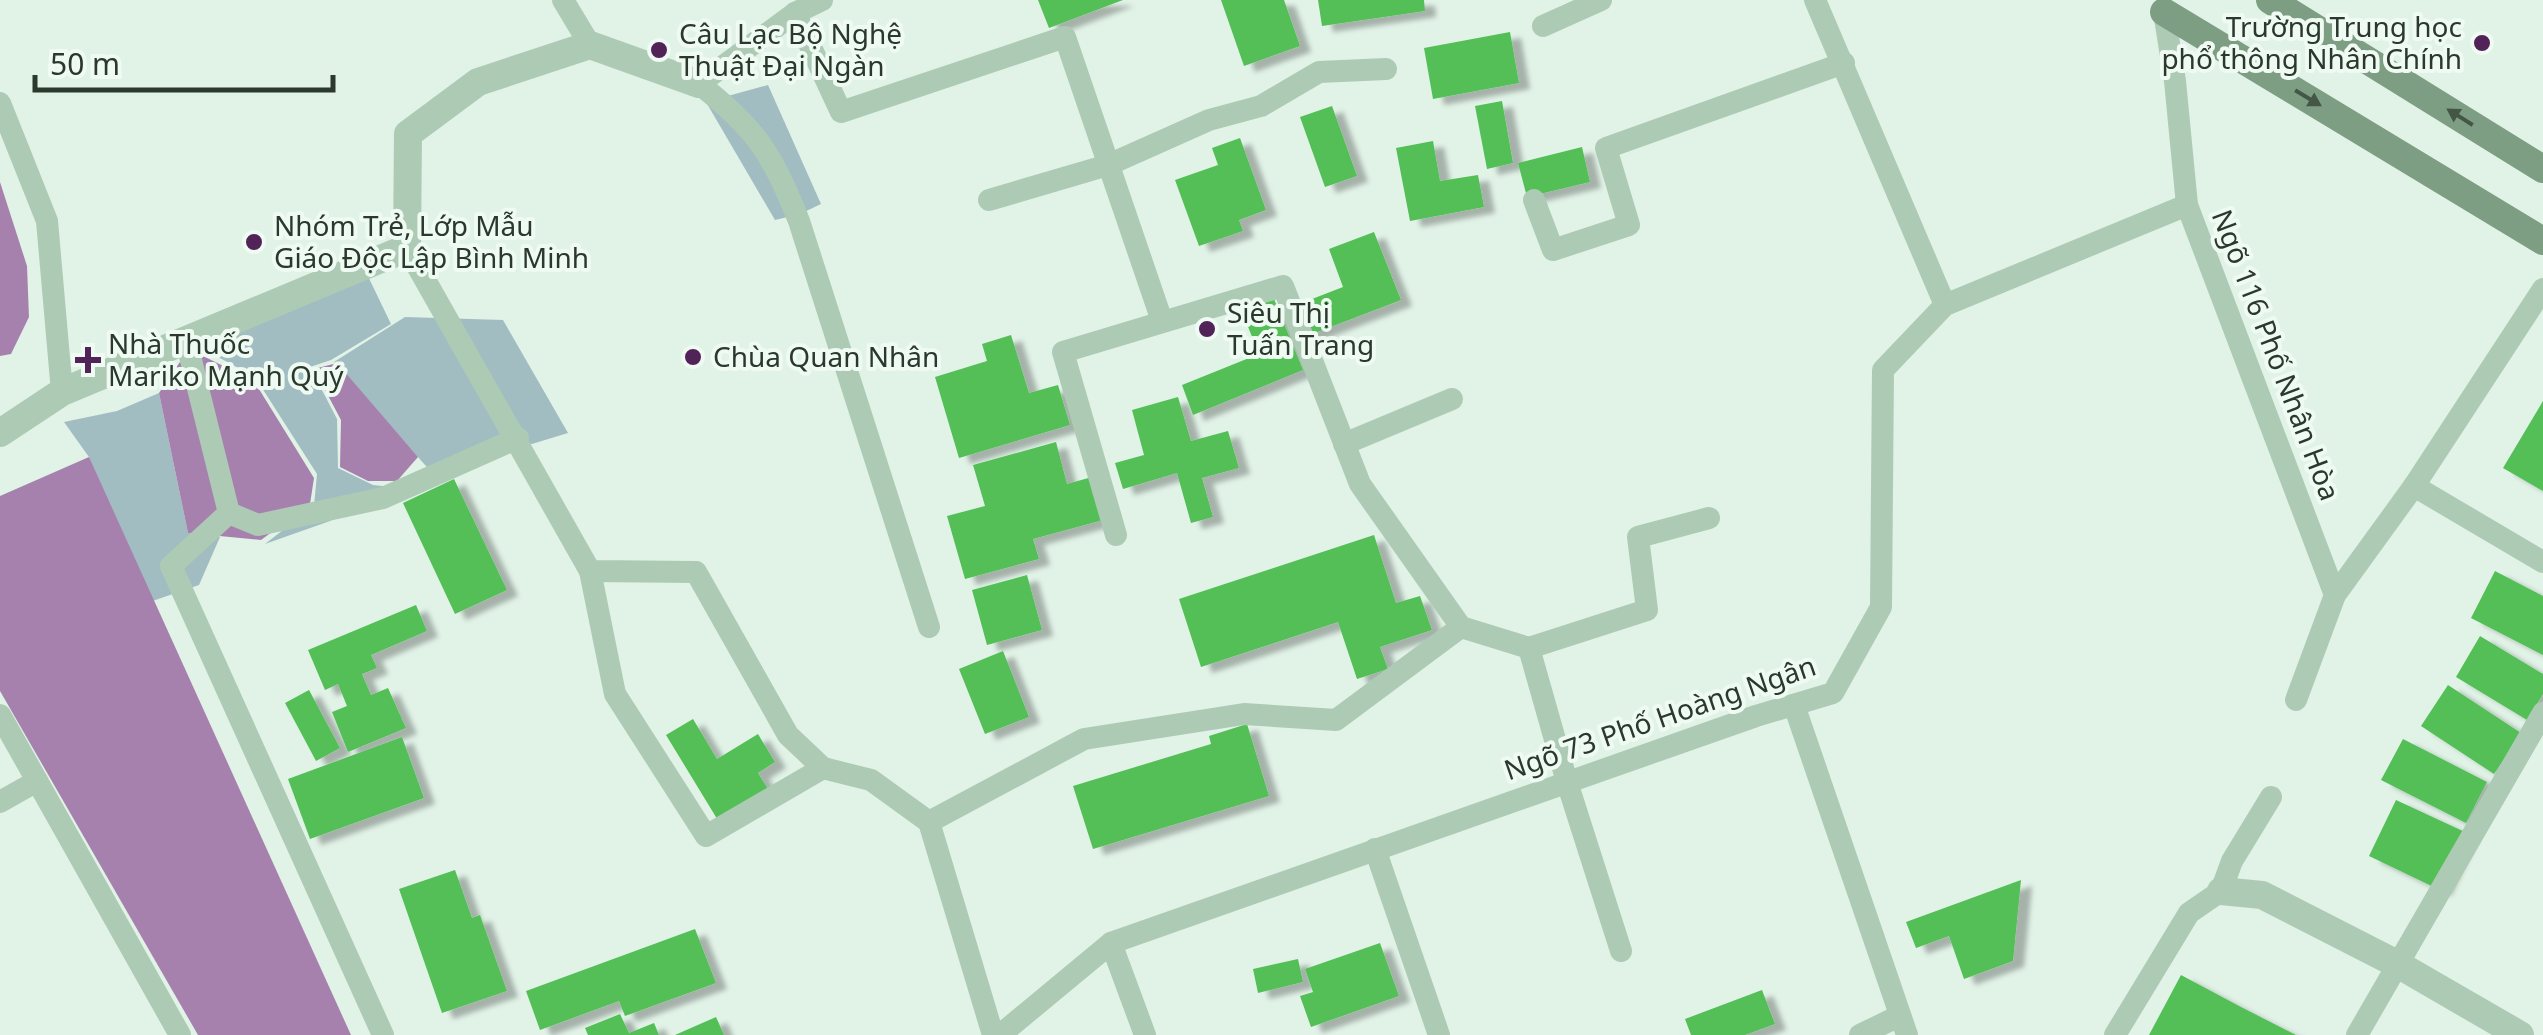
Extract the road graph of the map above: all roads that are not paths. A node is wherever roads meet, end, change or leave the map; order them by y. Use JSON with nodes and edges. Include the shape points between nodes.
{"nodes":[{"id":1,"x":564,"y":0,"type":"edge"},
{"id":2,"x":822,"y":0,"type":"edge"},
{"id":3,"x":1601,"y":0,"type":"edge"},
{"id":4,"x":1816,"y":0,"type":"edge"},
{"id":5,"x":2270,"y":0,"type":"edge"},
{"id":6,"x":2164,"y":12,"type":"joint"},
{"id":7,"x":795,"y":13,"type":"junction"},
{"id":8,"x":1544,"y":26,"type":"dead end"},
{"id":9,"x":590,"y":45,"type":"junction"},
{"id":10,"x":1844,"y":62,"type":"junction"},
{"id":11,"x":1386,"y":69,"type":"dead end"},
{"id":12,"x":699,"y":84,"type":"junction"},
{"id":13,"x":0,"y":104,"type":"edge"},
{"id":14,"x":1108,"y":165,"type":"junction"},
{"id":15,"x":2543,"y":168,"type":"edge"},
{"id":16,"x":989,"y":200,"type":"dead end"},
{"id":17,"x":1534,"y":200,"type":"dead end"},
{"id":18,"x":2187,"y":205,"type":"junction"},
{"id":19,"x":2543,"y":241,"type":"edge"},
{"id":20,"x":407,"y":248,"type":"junction"},
{"id":21,"x":2543,"y":289,"type":"edge"},
{"id":22,"x":1945,"y":305,"type":"junction"},
{"id":23,"x":1162,"y":320,"type":"junction"},
{"id":24,"x":186,"y":340,"type":"junction"},
{"id":25,"x":62,"y":392,"type":"junction"},
{"id":26,"x":1452,"y":399,"type":"dead end"},
{"id":27,"x":0,"y":433,"type":"edge"},
{"id":28,"x":518,"y":438,"type":"junction"},
{"id":29,"x":1344,"y":444,"type":"junction"},
{"id":30,"x":2414,"y":486,"type":"junction"},
{"id":31,"x":229,"y":514,"type":"junction"},
{"id":32,"x":1708,"y":518,"type":"dead end"},
{"id":33,"x":1116,"y":535,"type":"dead end"},
{"id":34,"x":2543,"y":562,"type":"edge"},
{"id":35,"x":590,"y":571,"type":"junction"},
{"id":36,"x":2335,"y":596,"type":"junction"},
{"id":37,"x":929,"y":626,"type":"dead end"},
{"id":38,"x":1462,"y":627,"type":"junction"},
{"id":39,"x":1529,"y":648,"type":"junction"},
{"id":40,"x":2296,"y":700,"type":"dead end"},
{"id":41,"x":1794,"y":705,"type":"junction"},
{"id":42,"x":2543,"y":713,"type":"edge"},
{"id":43,"x":0,"y":716,"type":"edge"},
{"id":44,"x":823,"y":768,"type":"junction"},
{"id":45,"x":37,"y":781,"type":"junction"},
{"id":46,"x":1567,"y":782,"type":"junction"},
{"id":47,"x":2271,"y":797,"type":"dead end"},
{"id":48,"x":0,"y":802,"type":"edge"},
{"id":49,"x":929,"y":822,"type":"junction"},
{"id":50,"x":1375,"y":849,"type":"junction"},
{"id":51,"x":2221,"y":892,"type":"junction"},
{"id":52,"x":1111,"y":943,"type":"junction"},
{"id":53,"x":1621,"y":951,"type":"dead end"},
{"id":54,"x":2398,"y":965,"type":"junction"},
{"id":55,"x":1903,"y":1025,"type":"edge"},
{"id":56,"x":180,"y":1035,"type":"edge"},
{"id":57,"x":383,"y":1035,"type":"edge"},
{"id":58,"x":996,"y":1035,"type":"edge"},
{"id":59,"x":1145,"y":1035,"type":"edge"},
{"id":60,"x":1439,"y":1035,"type":"edge"},
{"id":61,"x":1860,"y":1035,"type":"edge"},
{"id":62,"x":2115,"y":1035,"type":"edge"},
{"id":63,"x":2357,"y":1035,"type":"edge"},
{"id":64,"x":2520,"y":1035,"type":"edge"}],
"edges":[{"from":1,"to":9,"type":"lane"},
{"from":2,"to":7,"type":"lane"},
{"from":3,"to":8,"type":"lane"},
{"from":4,"to":10,"type":"lane"},
{"from":15,"to":5,"type":"main road","one_way":true},
{"from":6,"to":18,"type":"lane","name":"Ngõ 116 Phố Nhân Hòa"},
{"from":6,"to":19,"type":"main road","one_way":true},
{"from":7,"to":12,"type":"lane"},
{"from":7,"to":14,"type":"lane","via":[[840,112],[1066,37]]},
{"from":9,"to":12,"type":"street"},
{"from":9,"to":20,"type":"street","via":[[478,82],[408,134]]},
{"from":10,"to":17,"type":"lane","via":[[1606,148],[1630,225],[1554,250]]},
{"from":10,"to":22,"type":"lane"},
{"from":11,"to":14,"type":"lane","via":[[1319,72],[1261,106],[1208,120]]},
{"from":12,"to":37,"type":"lane","via":[[761,141],[799,221]]},
{"from":13,"to":25,"type":"lane","via":[[47,220]]},
{"from":14,"to":16,"type":"lane"},
{"from":14,"to":23,"type":"lane"},
{"from":18,"to":22,"type":"lane","name":"Ngõ 73 Phố Hoàng Ngân"},
{"from":18,"to":36,"type":"lane","name":"Ngõ 116 Phố Nhân Hòa"},
{"from":20,"to":24,"type":"street"},
{"from":20,"to":28,"type":"lane"},
{"from":21,"to":30,"type":"lane"},
{"from":22,"to":41,"type":"lane","name":"Ngõ 73 Phố Hoàng Ngân","via":[[1884,370],[1881,607],[1833,694]]},
{"from":23,"to":29,"type":"lane","via":[[1283,286]]},
{"from":23,"to":33,"type":"lane","via":[[1063,352]]},
{"from":24,"to":25,"type":"street"},
{"from":24,"to":31,"type":"lane"},
{"from":25,"to":27,"type":"street"},
{"from":26,"to":29,"type":"lane"},
{"from":28,"to":31,"type":"lane","via":[[382,498],[258,525]]},
{"from":28,"to":35,"type":"lane"},
{"from":29,"to":38,"type":"lane","via":[[1360,484]]},
{"from":30,"to":34,"type":"lane"},
{"from":30,"to":36,"type":"lane"},
{"from":31,"to":57,"type":"lane","via":[[171,566]]},
{"from":32,"to":39,"type":"lane","via":[[1638,537],[1647,610]]},
{"from":35,"to":44,"type":"lane","via":[[696,572],[788,735]]},
{"from":35,"to":44,"type":"lane","via":[[615,694],[706,836]]},
{"from":36,"to":40,"type":"lane"},
{"from":38,"to":39,"type":"lane"},
{"from":38,"to":49,"type":"lane","via":[[1336,720],[1244,714],[1084,739]]},
{"from":39,"to":46,"type":"lane"},
{"from":41,"to":46,"type":"lane","name":"Ngõ 73 Phố Hoàng Ngân"},
{"from":41,"to":55,"type":"lane"},
{"from":42,"to":54,"type":"lane"},
{"from":43,"to":45,"type":"lane"},
{"from":44,"to":49,"type":"lane","via":[[871,780]]},
{"from":45,"to":48,"type":"lane"},
{"from":45,"to":56,"type":"lane"},
{"from":46,"to":50,"type":"lane","name":"Ngõ 73 Phố Hoàng Ngân"},
{"from":46,"to":53,"type":"lane"},
{"from":47,"to":51,"type":"lane"},
{"from":49,"to":58,"type":"lane"},
{"from":50,"to":52,"type":"lane","name":"Ngõ 73 Phố Hoàng Ngân"},
{"from":50,"to":60,"type":"lane"},
{"from":51,"to":54,"type":"street","via":[[2262,894]]},
{"from":51,"to":62,"type":"lane","via":[[2189,913]]},
{"from":52,"to":58,"type":"lane","name":"Ngõ 73 Phố Hoàng Ngân"},
{"from":52,"to":59,"type":"lane"},
{"from":54,"to":63,"type":"lane"},
{"from":54,"to":64,"type":"street"},
{"from":55,"to":61,"type":"lane"}]}
